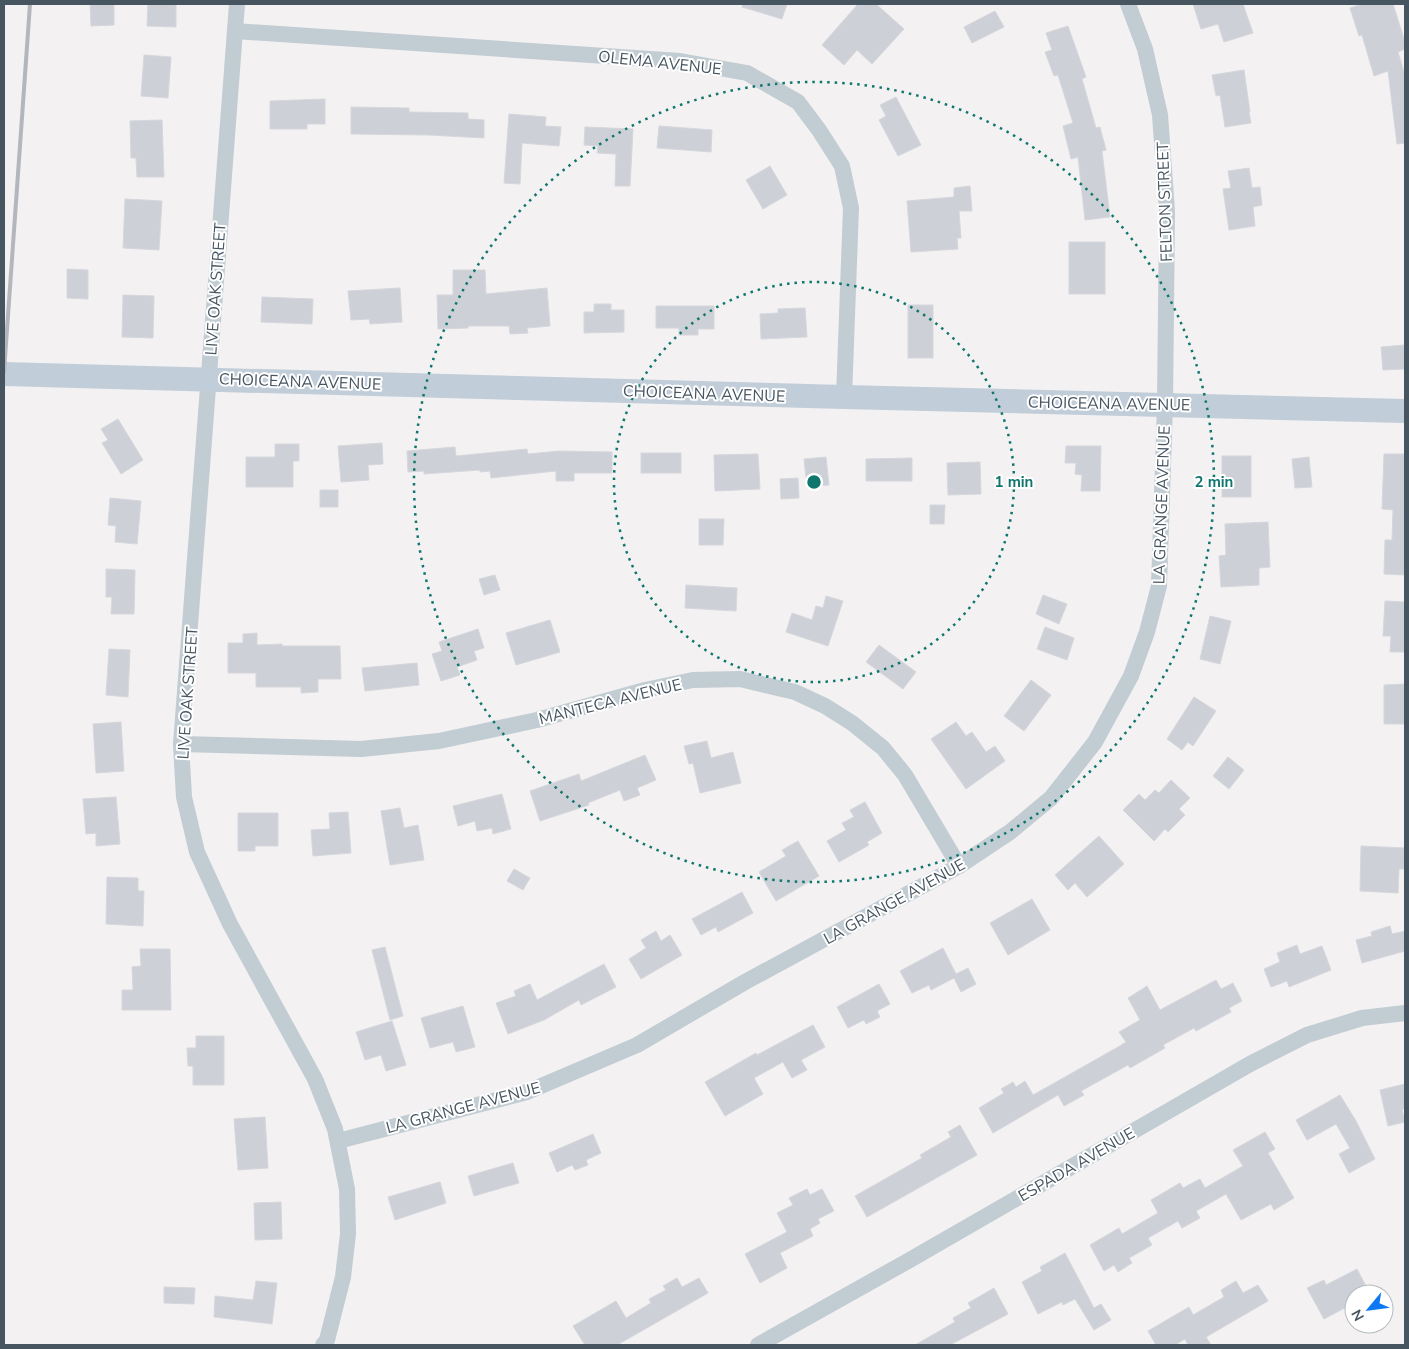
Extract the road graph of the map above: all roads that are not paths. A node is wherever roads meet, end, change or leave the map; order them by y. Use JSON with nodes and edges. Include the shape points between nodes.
{"nodes":[{"id":1,"x":237,"y":4,"type":"edge"},
{"id":2,"x":1128,"y":4,"type":"edge"},
{"id":3,"x":235,"y":31,"type":"junction"},
{"id":4,"x":4,"y":374,"type":"edge"},
{"id":5,"x":208,"y":379,"type":"junction"},
{"id":6,"x":844,"y":397,"type":"junction"},
{"id":7,"x":1165,"y":405,"type":"junction"},
{"id":8,"x":1405,"y":410,"type":"edge"},
{"id":9,"x":181,"y":744,"type":"junction"},
{"id":10,"x":959,"y":866,"type":"junction"},
{"id":11,"x":1405,"y":1013,"type":"edge"},
{"id":12,"x":338,"y":1141,"type":"junction"},
{"id":13,"x":324,"y":1345,"type":"edge"},
{"id":14,"x":758,"y":1345,"type":"edge"}],
"edges":[{"from":1,"to":3,"type":"street","name":"LIVE OAK STREET"},
{"from":2,"to":7,"type":"street","name":"FELTON STREET","via":[[1145,49],[1160,115],[1167,211]]},
{"from":3,"to":5,"type":"street","name":"LIVE OAK STREET"},
{"from":3,"to":6,"type":"street","name":"OLEMA AVENUE","via":[[680,61],[747,73],[798,102],[842,166],[851,208]]},
{"from":4,"to":5,"type":"street","name":"CHOICEANA AVENUE"},
{"from":5,"to":6,"type":"street","name":"CHOICEANA AVENUE"},
{"from":5,"to":9,"type":"street","name":"LIVE OAK STREET"},
{"from":6,"to":7,"type":"street","name":"CHOICEANA AVENUE"},
{"from":7,"to":8,"type":"street","name":"CHOICEANA AVENUE"},
{"from":7,"to":10,"type":"street","name":"LA GRANGE AVENUE","via":[[1158,586],[1148,632],[1131,676],[1094,742],[1051,798],[1010,832]]},
{"from":9,"to":10,"type":"street","name":"MANTECA AVENUE","via":[[361,749],[439,741],[538,720],[644,690],[693,680],[740,679],[795,692],[825,706],[883,748],[905,775]]},
{"from":9,"to":12,"type":"street","name":"LIVE OAK STREET","via":[[184,796],[197,852],[230,924],[315,1079]]},
{"from":10,"to":12,"type":"street","name":"LA GRANGE AVENUE","via":[[637,1045],[527,1092]]},
{"from":11,"to":14,"type":"street","name":"ESPADA AVENUE","via":[[1362,1018],[1307,1035],[1250,1064]]},
{"from":12,"to":13,"type":"street","name":"LIVE OAK STREET","via":[[346,1189],[348,1234],[343,1277]]}]}
